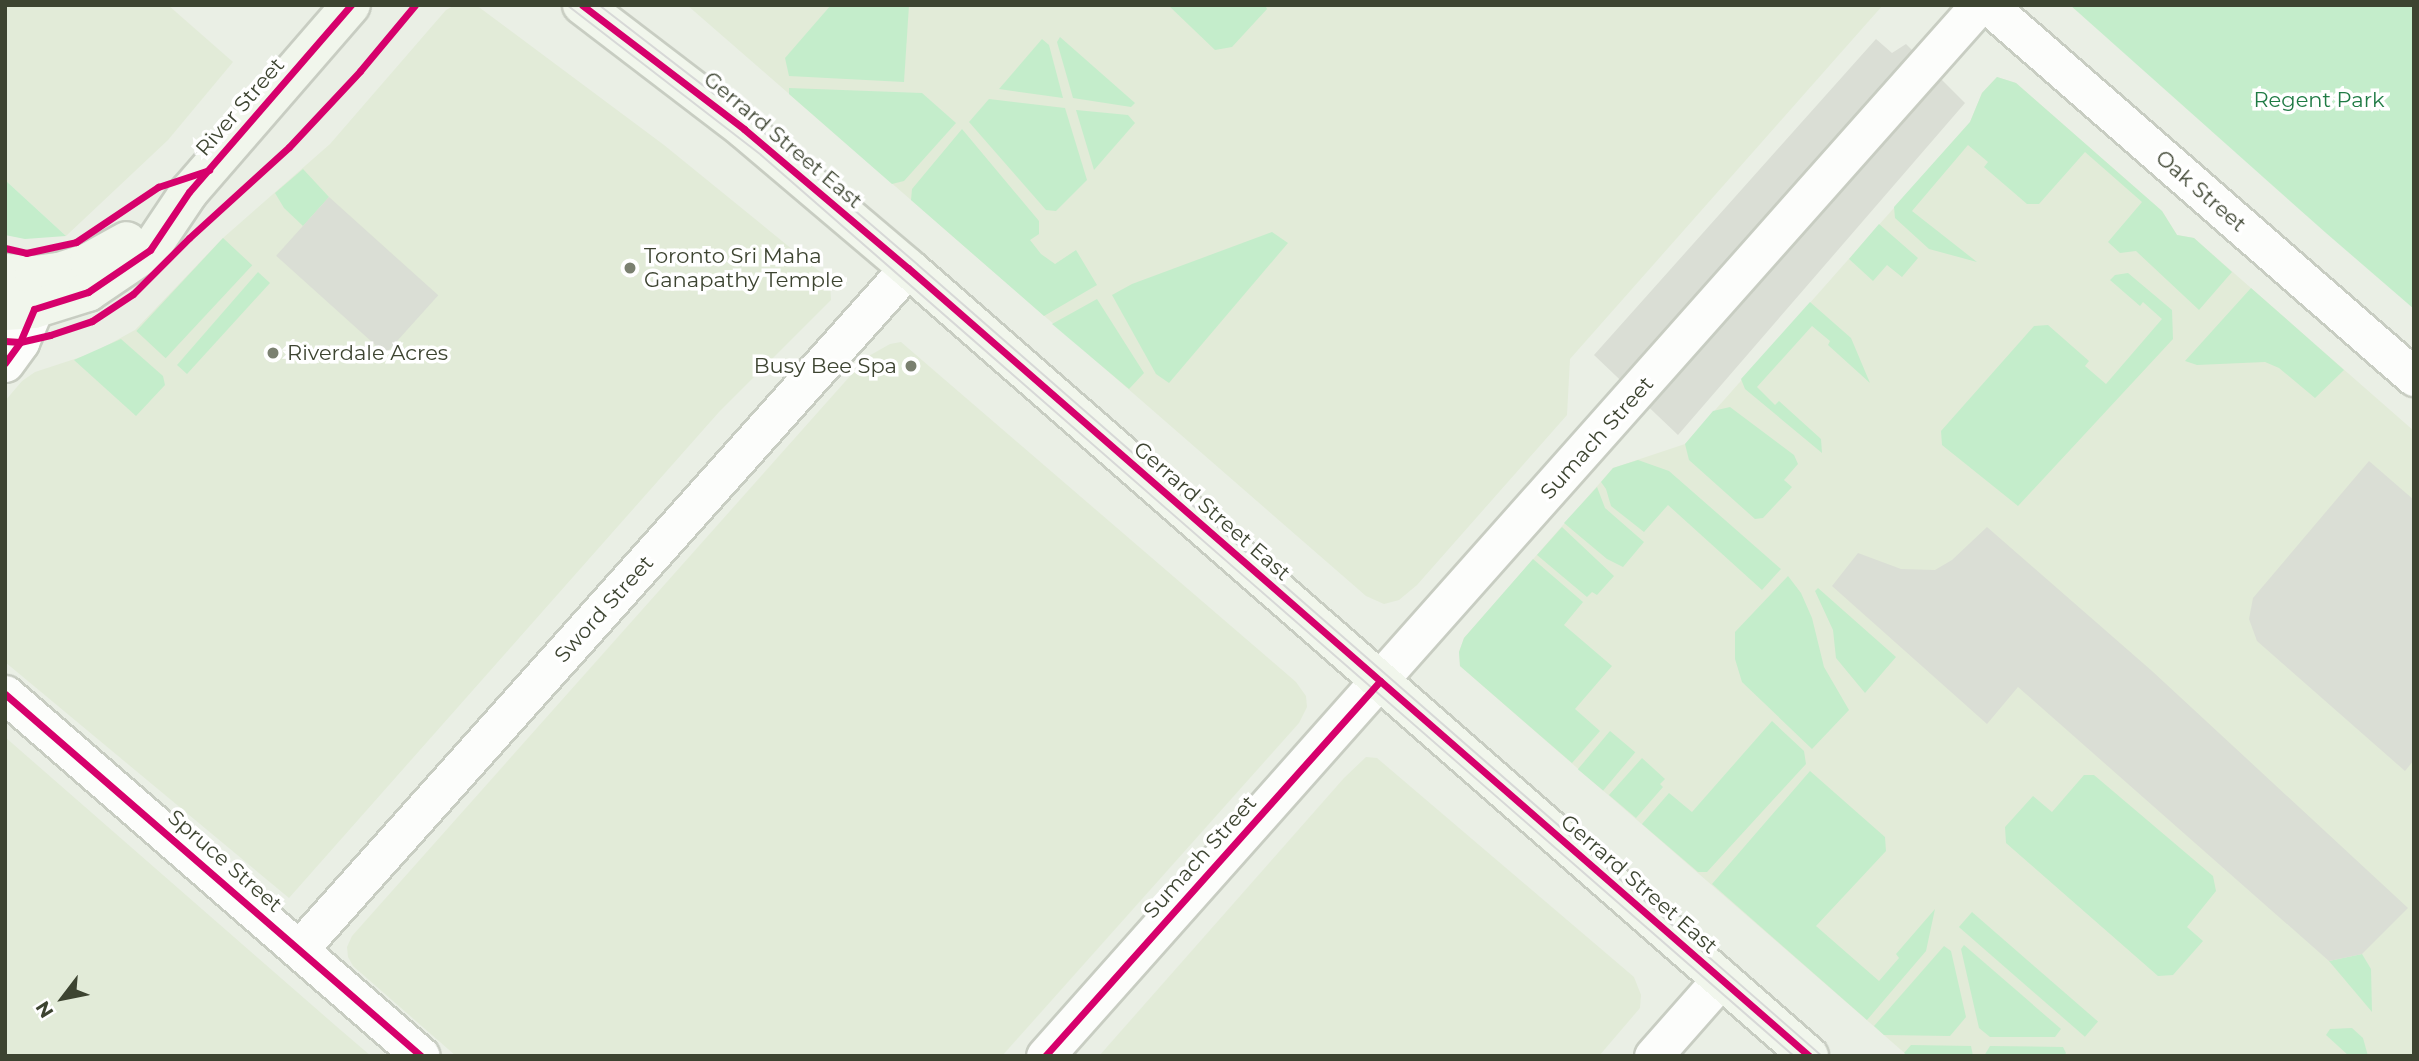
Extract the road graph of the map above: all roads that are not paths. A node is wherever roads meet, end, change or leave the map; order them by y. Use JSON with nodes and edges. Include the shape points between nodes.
{"nodes":[{"id":1,"x":351,"y":5,"type":"edge"},
{"id":2,"x":582,"y":5,"type":"edge"},
{"id":3,"x":1979,"y":5,"type":"edge"},
{"id":4,"x":1988,"y":5,"type":"edge"},
{"id":5,"x":189,"y":192,"type":"junction"},
{"id":6,"x":908,"y":268,"type":"junction"},
{"id":7,"x":5,"y":272,"type":"edge"},
{"id":8,"x":20,"y":310,"type":"edge"},
{"id":9,"x":5,"y":363,"type":"edge"},
{"id":10,"x":2414,"y":377,"type":"edge"},
{"id":11,"x":1380,"y":681,"type":"junction"},
{"id":12,"x":5,"y":694,"type":"edge"},
{"id":13,"x":299,"y":949,"type":"junction"},
{"id":14,"x":1721,"y":978,"type":"junction"},
{"id":15,"x":421,"y":1056,"type":"edge"},
{"id":16,"x":1045,"y":1056,"type":"edge"},
{"id":17,"x":1653,"y":1056,"type":"edge"},
{"id":18,"x":1809,"y":1056,"type":"edge"}],
"edges":[{"from":1,"to":5,"type":"main road","name":"River Street"},
{"from":2,"to":6,"type":"main road","name":"Gerrard Street East","via":[[744,129]]},
{"from":3,"to":11,"type":"street","name":"Sumach Street"},
{"from":4,"to":10,"type":"street","name":"Oak Street"},
{"from":5,"to":7,"type":"main road","name":"River Street","via":[[128,240],[89,262],[60,272]]},
{"from":5,"to":8,"type":"main road","name":"River Street","via":[[150,250],[119,273],[88,292]]},
{"from":6,"to":11,"type":"main road","name":"Gerrard Street East"},
{"from":6,"to":13,"type":"street","name":"Sword Street"},
{"from":8,"to":9,"type":"street","name":"River Street","via":[[19,342]]},
{"from":11,"to":14,"type":"main road","name":"Gerrard Street East"},
{"from":11,"to":16,"type":"street","name":"Sumach Street"},
{"from":12,"to":13,"type":"street","name":"Spruce Street"},
{"from":13,"to":15,"type":"street","name":"Spruce Street"},
{"from":14,"to":17,"type":"street"},
{"from":14,"to":18,"type":"main road","name":"Gerrard Street East"}]}
